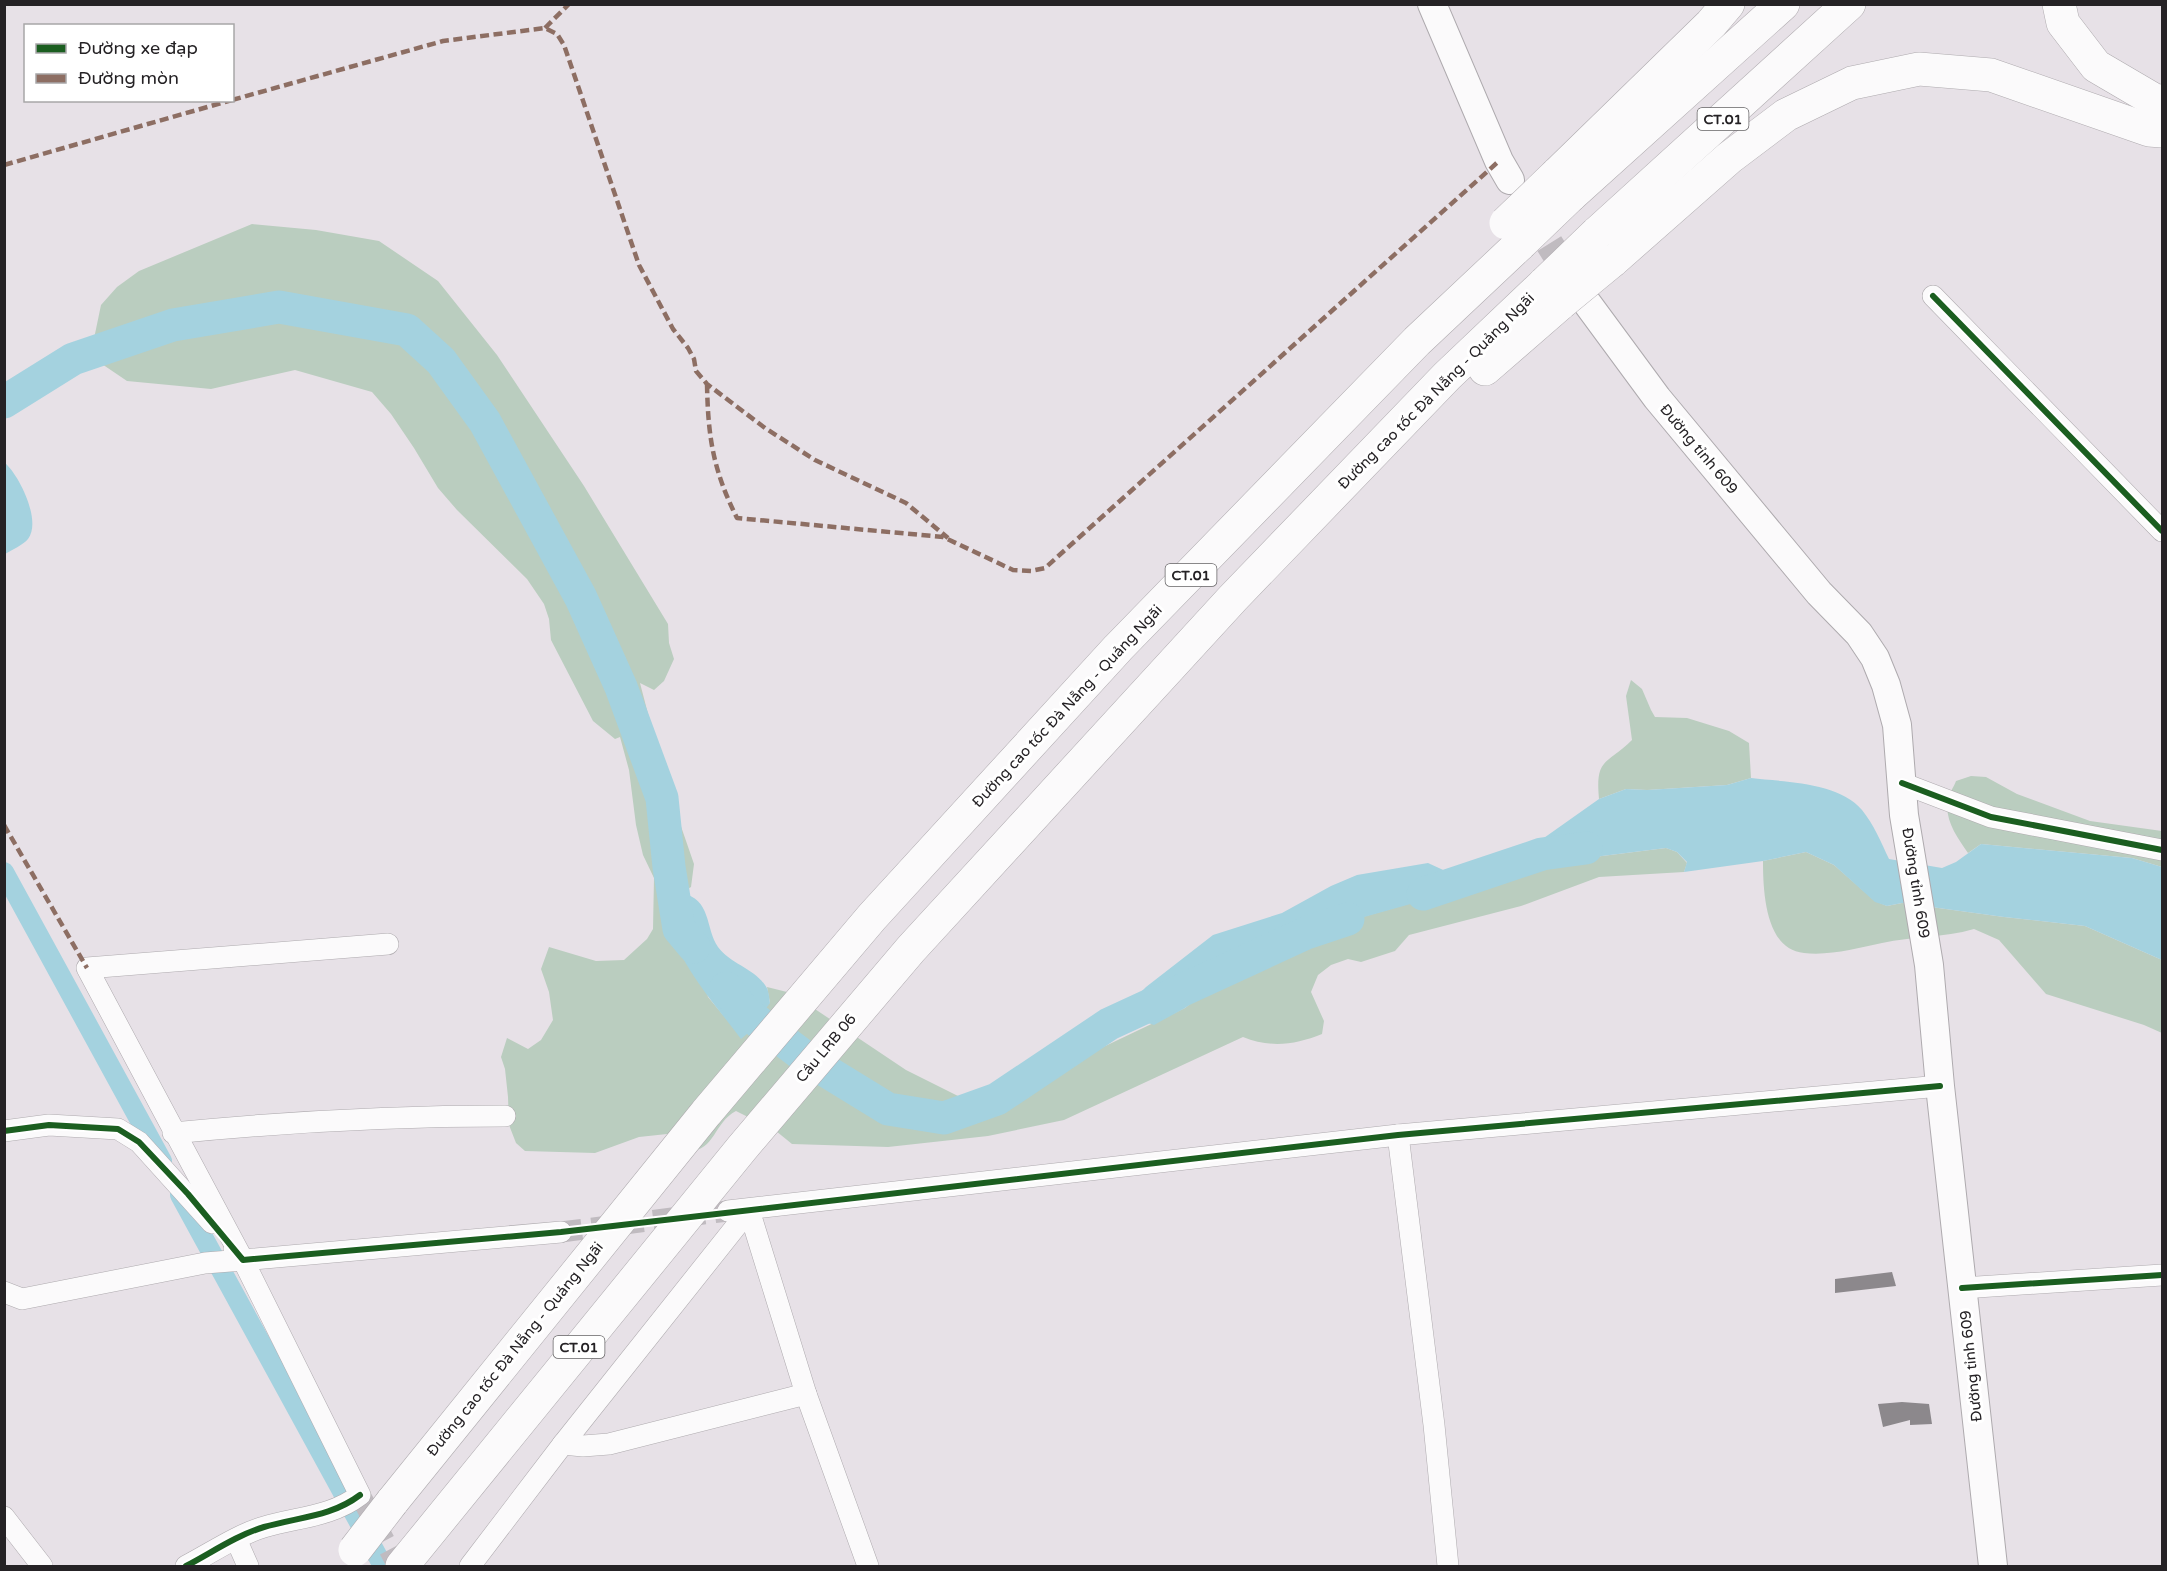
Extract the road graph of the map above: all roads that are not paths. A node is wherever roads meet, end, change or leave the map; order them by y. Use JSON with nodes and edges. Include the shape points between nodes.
{"nodes":[{"id":1,"x":1432,"y":4,"type":"edge"},
{"id":2,"x":1728,"y":4,"type":"edge"},
{"id":3,"x":1784,"y":4,"type":"edge"},
{"id":4,"x":1849,"y":4,"type":"edge"},
{"id":5,"x":2059,"y":4,"type":"edge"},
{"id":6,"x":2163,"y":101,"type":"edge"},
{"id":7,"x":2163,"y":132,"type":"edge"},
{"id":8,"x":1510,"y":180,"type":"tunnel mouth"},
{"id":9,"x":1564,"y":185,"type":"junction"},
{"id":10,"x":1604,"y":247,"type":"junction"},
{"id":11,"x":1564,"y":296,"type":"junction"},
{"id":12,"x":1933,"y":296,"type":"dead end"},
{"id":13,"x":2163,"y":531,"type":"edge"},
{"id":14,"x":1902,"y":783,"type":"junction"},
{"id":15,"x":2163,"y":850,"type":"edge"},
{"id":16,"x":388,"y":944,"type":"dead end"},
{"id":17,"x":1940,"y":1086,"type":"junction"},
{"id":18,"x":505,"y":1116,"type":"dead end"},
{"id":19,"x":4,"y":1131,"type":"edge"},
{"id":20,"x":173,"y":1133,"type":"junction"},
{"id":21,"x":1398,"y":1135,"type":"junction"},
{"id":22,"x":749,"y":1210,"type":"junction"},
{"id":23,"x":728,"y":1211,"type":"tunnel mouth"},
{"id":24,"x":561,"y":1232,"type":"tunnel mouth"},
{"id":25,"x":238,"y":1261,"type":"junction"},
{"id":26,"x":2162,"y":1280,"type":"edge"},
{"id":27,"x":1962,"y":1288,"type":"junction"},
{"id":28,"x":4,"y":1292,"type":"edge"},
{"id":29,"x":806,"y":1394,"type":"junction"},
{"id":30,"x":564,"y":1444,"type":"junction"},
{"id":31,"x":4,"y":1517,"type":"edge"},
{"id":32,"x":236,"y":1539,"type":"junction"},
{"id":33,"x":409,"y":1557,"type":"edge"},
{"id":34,"x":349,"y":1558,"type":"edge"},
{"id":35,"x":864,"y":1565,"type":"edge"},
{"id":36,"x":42,"y":1566,"type":"edge"},
{"id":37,"x":186,"y":1566,"type":"edge"},
{"id":38,"x":248,"y":1566,"type":"edge"},
{"id":39,"x":470,"y":1566,"type":"edge"},
{"id":40,"x":1448,"y":1566,"type":"edge"},
{"id":41,"x":1994,"y":1566,"type":"edge"}],
"edges":[{"from":1,"to":8,"type":"main road","via":[[1498,161]]},
{"from":2,"to":9,"type":"highway"},
{"from":3,"to":9,"type":"highway","number":"CT.01"},
{"from":4,"to":10,"type":"highway","number":"CT.01"},
{"from":5,"to":6,"type":"highway","via":[[2063,23],[2096,66],[2154,100]]},
{"from":7,"to":10,"type":"highway","via":[[1991,75],[1919,69],[1852,83],[1786,115]]},
{"from":9,"to":34,"type":"highway","name":"Đường cao tốc Đà Nẵng - Quảng Ngãi","number":"CT.01","bridge":true,"via":[[1118,648],[872,917],[706,1113]]},
{"from":10,"to":11,"type":"highway","bridge":true},
{"from":11,"to":14,"type":"main road","name":"Đường tỉnh 609","via":[[1657,398],[1819,593],[1868,645],[1886,685],[1897,725]]},
{"from":11,"to":33,"type":"highway","name":"Cầu LRB 06","number":"CT.01","via":[[1233,598],[911,949],[742,1148]]},
{"from":12,"to":13,"type":"street"},
{"from":14,"to":15,"type":"street","via":[[1991,817]]},
{"from":14,"to":17,"type":"main road","name":"Đường tỉnh 609","via":[[1929,964]]},
{"from":16,"to":20,"type":"street","via":[[87,968]]},
{"from":17,"to":21,"type":"street"},
{"from":17,"to":27,"type":"main road","name":"Đường tỉnh 609"},
{"from":18,"to":20,"type":"street","via":[[408,1117]]},
{"from":19,"to":25,"type":"street","via":[[49,1125],[118,1129],[139,1142],[188,1194]]},
{"from":20,"to":25,"type":"street"},
{"from":21,"to":22,"type":"street"},
{"from":21,"to":40,"type":"street"},
{"from":22,"to":23,"type":"street"},
{"from":22,"to":29,"type":"street"},
{"from":22,"to":30,"type":"street"},
{"from":24,"to":25,"type":"street"},
{"from":25,"to":28,"type":"street","via":[[205,1263],[22,1299]]},
{"from":25,"to":32,"type":"street","via":[[360,1495],[342,1507],[262,1527]]},
{"from":26,"to":27,"type":"street"},
{"from":27,"to":41,"type":"main road","name":"Đường tỉnh 609"},
{"from":29,"to":30,"type":"street","via":[[609,1444]]},
{"from":29,"to":35,"type":"street"},
{"from":30,"to":39,"type":"street"},
{"from":31,"to":36,"type":"street"},
{"from":32,"to":37,"type":"street"},
{"from":32,"to":38,"type":"street"}]}
